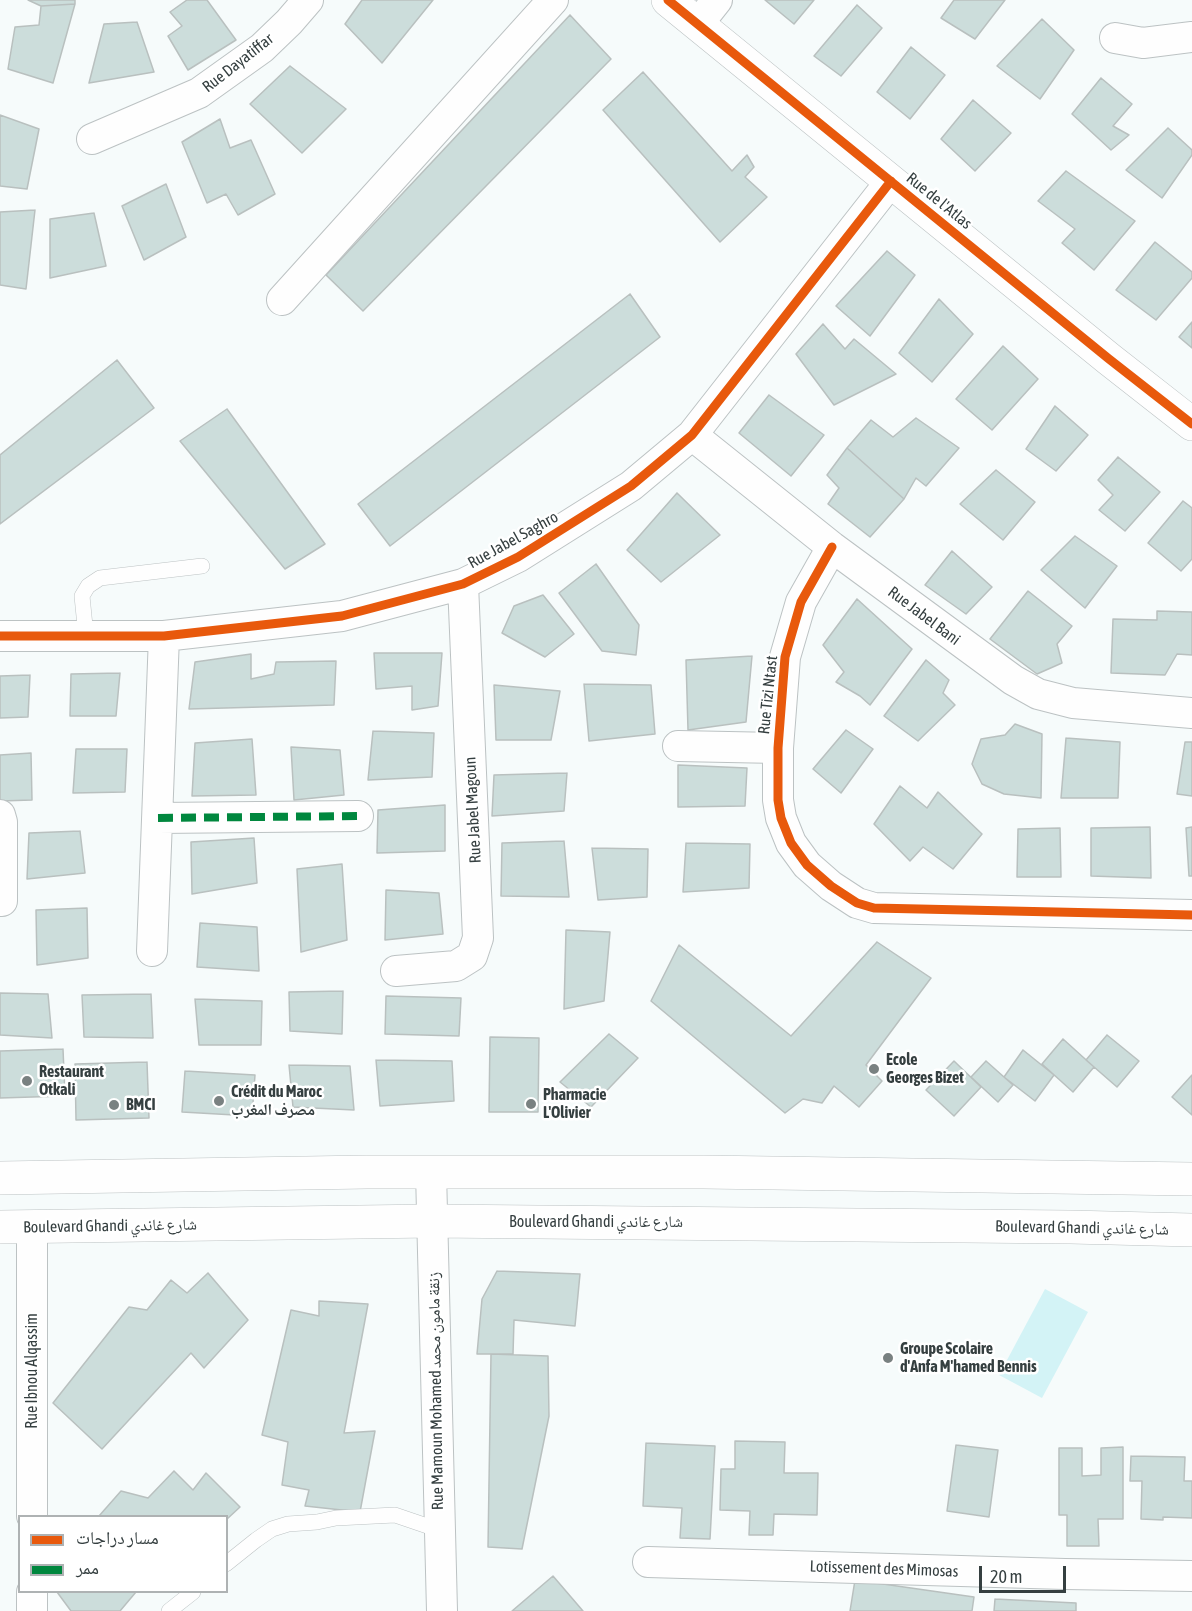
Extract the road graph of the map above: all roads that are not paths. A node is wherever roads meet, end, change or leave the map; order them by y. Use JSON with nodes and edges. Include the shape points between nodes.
{"nodes":[{"id":1,"x":308,"y":0,"type":"edge"},
{"id":2,"x":553,"y":0,"type":"edge"},
{"id":3,"x":668,"y":0,"type":"edge"},
{"id":4,"x":708,"y":12,"type":"edge"},
{"id":5,"x":1192,"y":37,"type":"edge"},
{"id":6,"x":1115,"y":38,"type":"dead end"},
{"id":7,"x":92,"y":139,"type":"dead end"},
{"id":8,"x":891,"y":181,"type":"junction"},
{"id":9,"x":282,"y":300,"type":"dead end"},
{"id":10,"x":1192,"y":424,"type":"edge"},
{"id":11,"x":692,"y":435,"type":"junction"},
{"id":12,"x":832,"y":547,"type":"junction"},
{"id":13,"x":202,"y":566,"type":"dead end"},
{"id":14,"x":463,"y":584,"type":"junction"},
{"id":15,"x":0,"y":636,"type":"edge"},
{"id":16,"x":86,"y":636,"type":"junction"},
{"id":17,"x":164,"y":636,"type":"junction"},
{"id":18,"x":1192,"y":713,"type":"edge"},
{"id":19,"x":678,"y":746,"type":"dead end"},
{"id":20,"x":777,"y":748,"type":"junction"},
{"id":21,"x":0,"y":815,"type":"edge"},
{"id":22,"x":358,"y":816,"type":"dead end"},
{"id":23,"x":158,"y":818,"type":"junction"},
{"id":24,"x":2,"y":901,"type":"dead end"},
{"id":25,"x":1192,"y":915,"type":"edge"},
{"id":26,"x":152,"y":951,"type":"dead end"},
{"id":27,"x":396,"y":971,"type":"dead end"},
{"id":28,"x":431,"y":1172,"type":"junction"},
{"id":29,"x":0,"y":1178,"type":"edge"},
{"id":30,"x":1192,"y":1179,"type":"edge"},
{"id":31,"x":432,"y":1221,"type":"junction"},
{"id":32,"x":16,"y":1227,"type":"edge"},
{"id":33,"x":1192,"y":1230,"type":"edge"},
{"id":34,"x":32,"y":1515,"type":"edge"},
{"id":35,"x":440,"y":1530,"type":"junction"},
{"id":36,"x":228,"y":1562,"type":"edge"},
{"id":37,"x":648,"y":1562,"type":"dead end"},
{"id":38,"x":1192,"y":1576,"type":"edge"},
{"id":39,"x":32,"y":1593,"type":"edge"},
{"id":40,"x":192,"y":1593,"type":"edge"},
{"id":41,"x":32,"y":1611,"type":"edge"},
{"id":42,"x":169,"y":1611,"type":"edge"},
{"id":43,"x":442,"y":1611,"type":"edge"}],
"edges":[{"from":1,"to":7,"type":"street","name":"Rue Dayatiffar","via":[[262,48],[199,93]]},
{"from":2,"to":9,"type":"street"},
{"from":3,"to":4,"type":"main road","name":"Rue de l'Atlas"},
{"from":4,"to":8,"type":"main road","name":"Rue de l'Atlas"},
{"from":5,"to":6,"type":"street","via":[[1143,43]]},
{"from":8,"to":10,"type":"main road","name":"Rue de l'Atlas"},
{"from":8,"to":11,"type":"street","name":"Rue Jabel Saghro"},
{"from":11,"to":12,"type":"street","name":"Rue Jabel Bani"},
{"from":11,"to":14,"type":"street","name":"Rue Jabel Saghro","via":[[631,486],[570,526]]},
{"from":12,"to":18,"type":"street","name":"Rue Jabel Bani","via":[[984,661],[1038,694],[1072,703]]},
{"from":12,"to":20,"type":"street","name":"Rue Tizi Ntast","via":[[801,602],[785,657]]},
{"from":13,"to":16,"type":"lane","via":[[100,578],[82,596]]},
{"from":14,"to":17,"type":"street","name":"Rue Jabel Saghro","via":[[342,616]]},
{"from":14,"to":27,"type":"street","name":"Rue Jabel Magoun","via":[[488,946],[456,966]]},
{"from":15,"to":16,"type":"street","name":"Rue Jabel Saghro"},
{"from":16,"to":17,"type":"street","name":"Rue Jabel Saghro"},
{"from":17,"to":23,"type":"street"},
{"from":19,"to":20,"type":"street"},
{"from":20,"to":25,"type":"street","name":"Rue Tizi Ntast","via":[[778,800],[791,843],[819,876],[857,903],[874,908]]},
{"from":21,"to":24,"type":"street"},
{"from":22,"to":23,"type":"street"},
{"from":23,"to":26,"type":"street"},
{"from":28,"to":29,"type":"main road"},
{"from":28,"to":30,"type":"main road"},
{"from":28,"to":31,"type":"street","name":"Rue Mamoun Mohamed زنقة مامون محمد"},
{"from":31,"to":32,"type":"main road","name":"Boulevard Ghandi شارع غاندي"},
{"from":31,"to":33,"type":"main road","name":"Boulevard Ghandi شارع غاندي"},
{"from":31,"to":35,"type":"street","name":"Rue Mamoun Mohamed زنقة مامون محمد"},
{"from":32,"to":34,"type":"street","name":"Rue Ibnou Alqassim"},
{"from":35,"to":36,"type":"lane","via":[[395,1515],[288,1524],[272,1529]]},
{"from":35,"to":43,"type":"street","name":"Rue Mamoun Mohamed زنقة مامون محمد"},
{"from":37,"to":38,"type":"street","name":"Lotissement des Mimosas"},
{"from":39,"to":41,"type":"street"},
{"from":40,"to":42,"type":"lane"}]}
